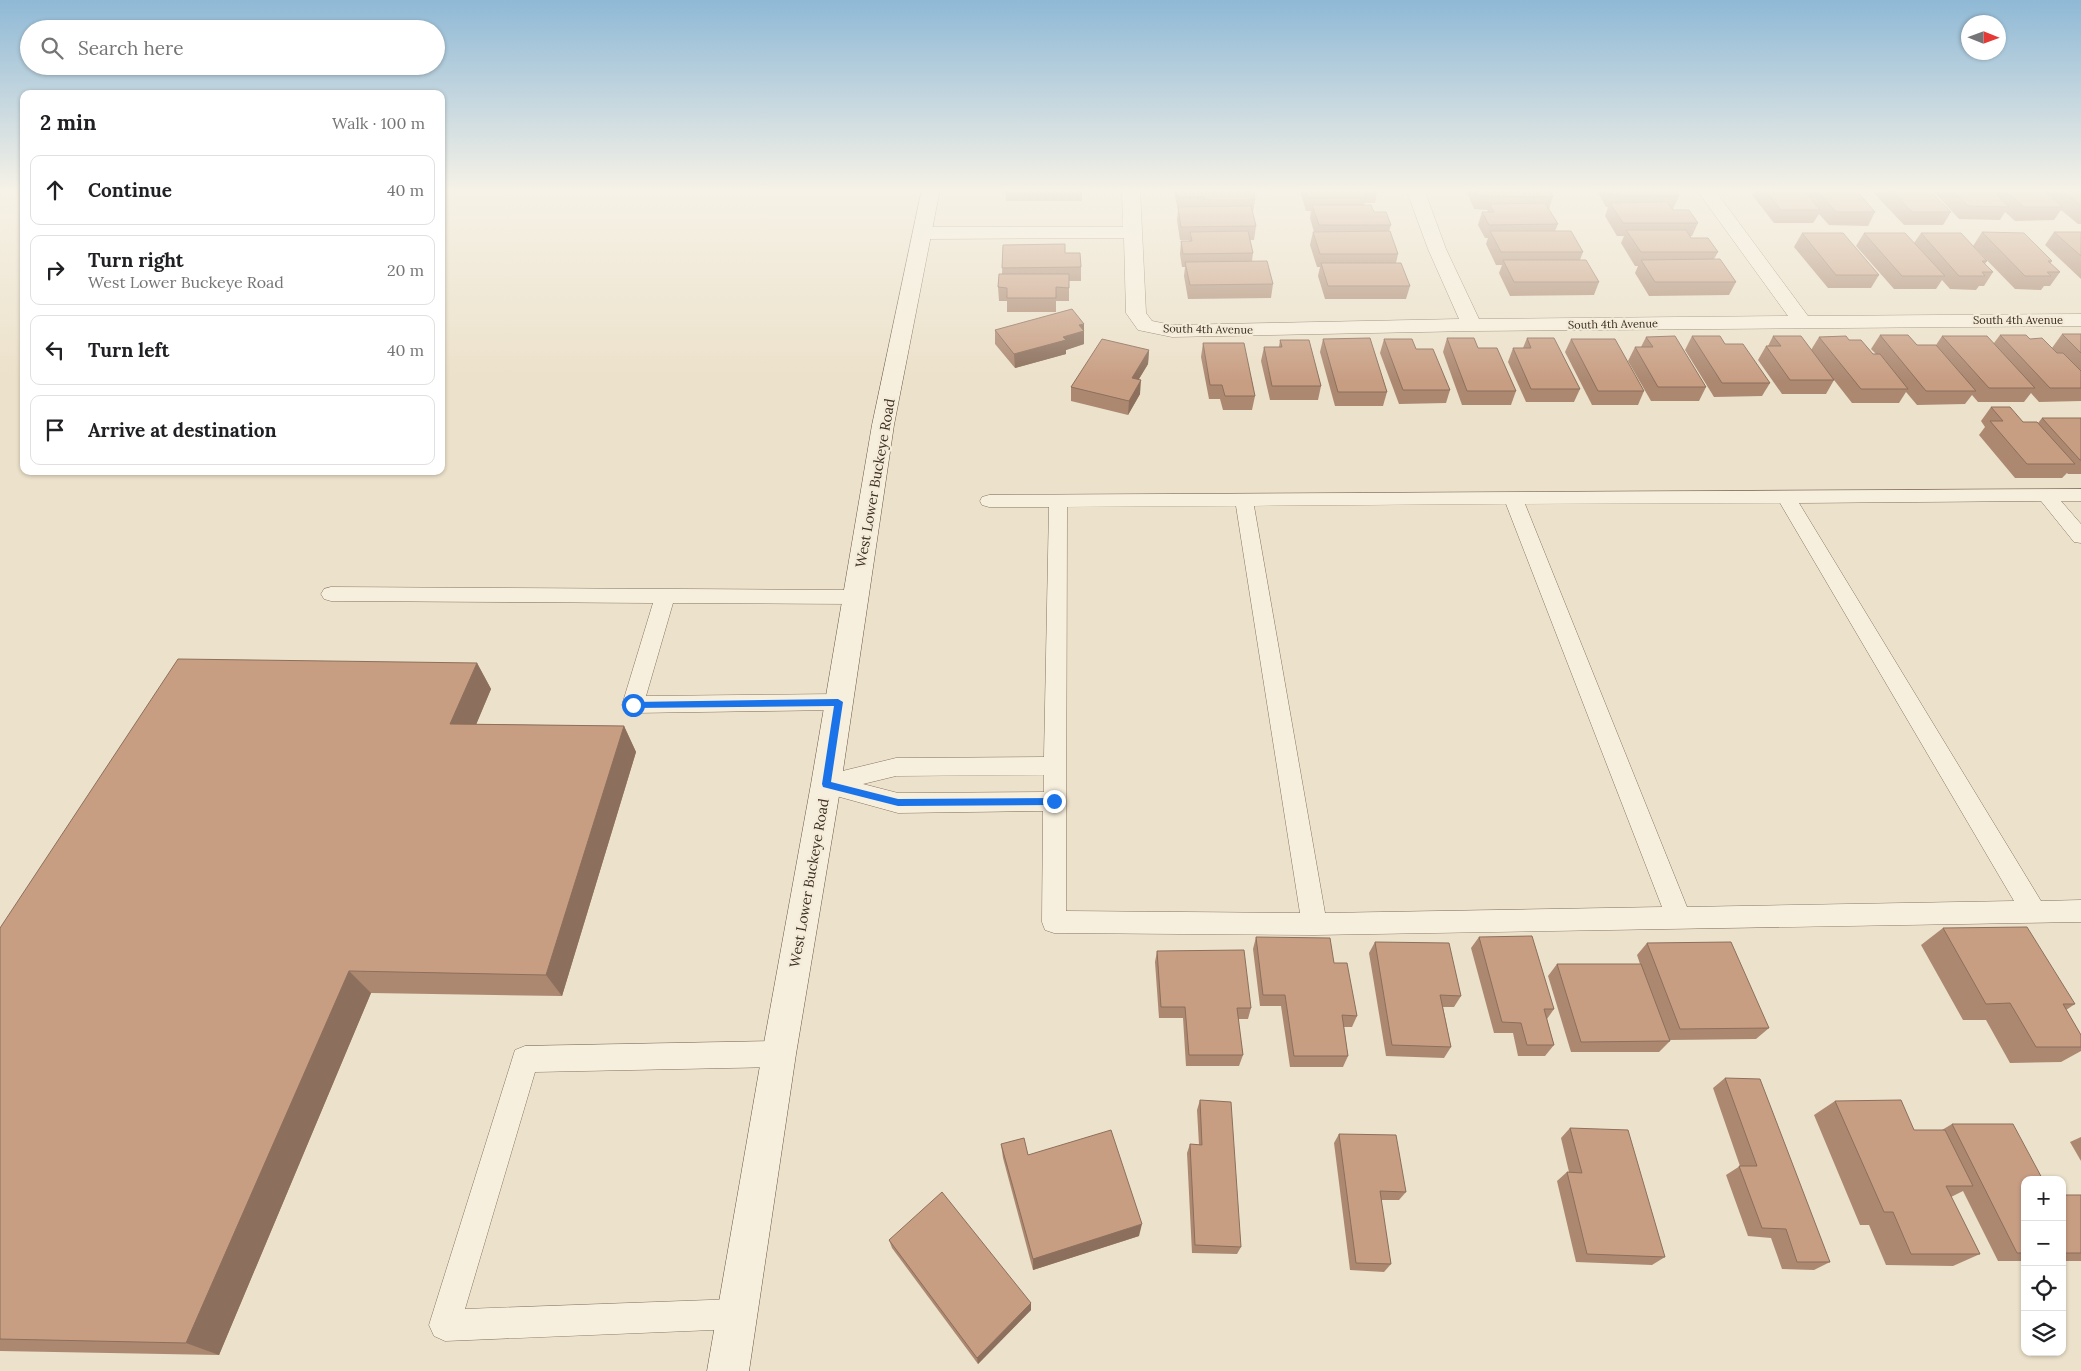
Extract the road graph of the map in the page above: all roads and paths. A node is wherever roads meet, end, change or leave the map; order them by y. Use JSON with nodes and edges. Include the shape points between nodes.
{"nodes":[{"id":1,"x":919,"y":253,"type":"edge"},
{"id":2,"x":1132,"y":253,"type":"edge"},
{"id":3,"x":1438,"y":253,"type":"edge"},
{"id":4,"x":1752,"y":253,"type":"edge"},
{"id":5,"x":2081,"y":320,"type":"edge"},
{"id":6,"x":1802,"y":322,"type":"junction"},
{"id":7,"x":1472,"y":326,"type":"junction"},
{"id":8,"x":2081,"y":495,"type":"edge"},
{"id":9,"x":2046,"y":496,"type":"junction"},
{"id":10,"x":1786,"y":497,"type":"junction"},
{"id":11,"x":1514,"y":498,"type":"junction"},
{"id":12,"x":1244,"y":499,"type":"junction"},
{"id":13,"x":1058,"y":500,"type":"junction"},
{"id":14,"x":990,"y":501,"type":"dead end"},
{"id":15,"x":2081,"y":537,"type":"edge"},
{"id":16,"x":331,"y":594,"type":"dead end"},
{"id":17,"x":665,"y":596,"type":"junction"},
{"id":18,"x":856,"y":597,"type":"junction"},
{"id":19,"x":838,"y":702,"type":"junction"},
{"id":20,"x":1055,"y":766,"type":"junction"},
{"id":21,"x":826,"y":784,"type":"junction"},
{"id":22,"x":1054,"y":801,"type":"junction"},
{"id":23,"x":2081,"y":911,"type":"edge"},
{"id":24,"x":2034,"y":912,"type":"junction"},
{"id":25,"x":1679,"y":918,"type":"junction"},
{"id":26,"x":1314,"y":924,"type":"junction"},
{"id":27,"x":779,"y":1054,"type":"junction"},
{"id":28,"x":738,"y":1314,"type":"junction"},
{"id":29,"x":728,"y":1371,"type":"edge"}],
"edges":[{"from":1,"to":18,"type":"street","name":"West Lower Buckeye Road","via":[[883,425]]},
{"from":2,"to":7,"type":"street","name":"South 4th Avenue","via":[[1136,314],[1145,326],[1172,331]]},
{"from":3,"to":7,"type":"street"},
{"from":4,"to":6,"type":"street"},
{"from":5,"to":6,"type":"street","name":"South 4th Avenue"},
{"from":6,"to":7,"type":"street","name":"South 4th Avenue"},
{"from":8,"to":9,"type":"lane"},
{"from":9,"to":10,"type":"lane"},
{"from":9,"to":15,"type":"lane"},
{"from":10,"to":11,"type":"lane"},
{"from":10,"to":24,"type":"lane"},
{"from":11,"to":12,"type":"lane"},
{"from":11,"to":25,"type":"lane"},
{"from":12,"to":13,"type":"lane"},
{"from":12,"to":26,"type":"lane"},
{"from":13,"to":14,"type":"lane"},
{"from":13,"to":20,"type":"lane"},
{"from":16,"to":17,"type":"lane"},
{"from":17,"to":18,"type":"lane"},
{"from":17,"to":19,"type":"lane","via":[[633,705]]},
{"from":18,"to":19,"type":"street","name":"West Lower Buckeye Road"},
{"from":19,"to":21,"type":"street","name":"West Lower Buckeye Road"},
{"from":20,"to":21,"type":"lane","via":[[896,767]]},
{"from":20,"to":22,"type":"lane"},
{"from":21,"to":22,"type":"lane","via":[[898,802]]},
{"from":21,"to":27,"type":"street","name":"West Lower Buckeye Road"},
{"from":22,"to":26,"type":"lane","via":[[1054,922]]},
{"from":23,"to":24,"type":"lane"},
{"from":24,"to":25,"type":"lane"},
{"from":25,"to":26,"type":"lane"},
{"from":27,"to":28,"type":"street","name":"West Lower Buckeye Road"},
{"from":27,"to":28,"type":"lane","via":[[525,1059],[445,1325]]},
{"from":28,"to":29,"type":"street","name":"West Lower Buckeye Road"}]}
